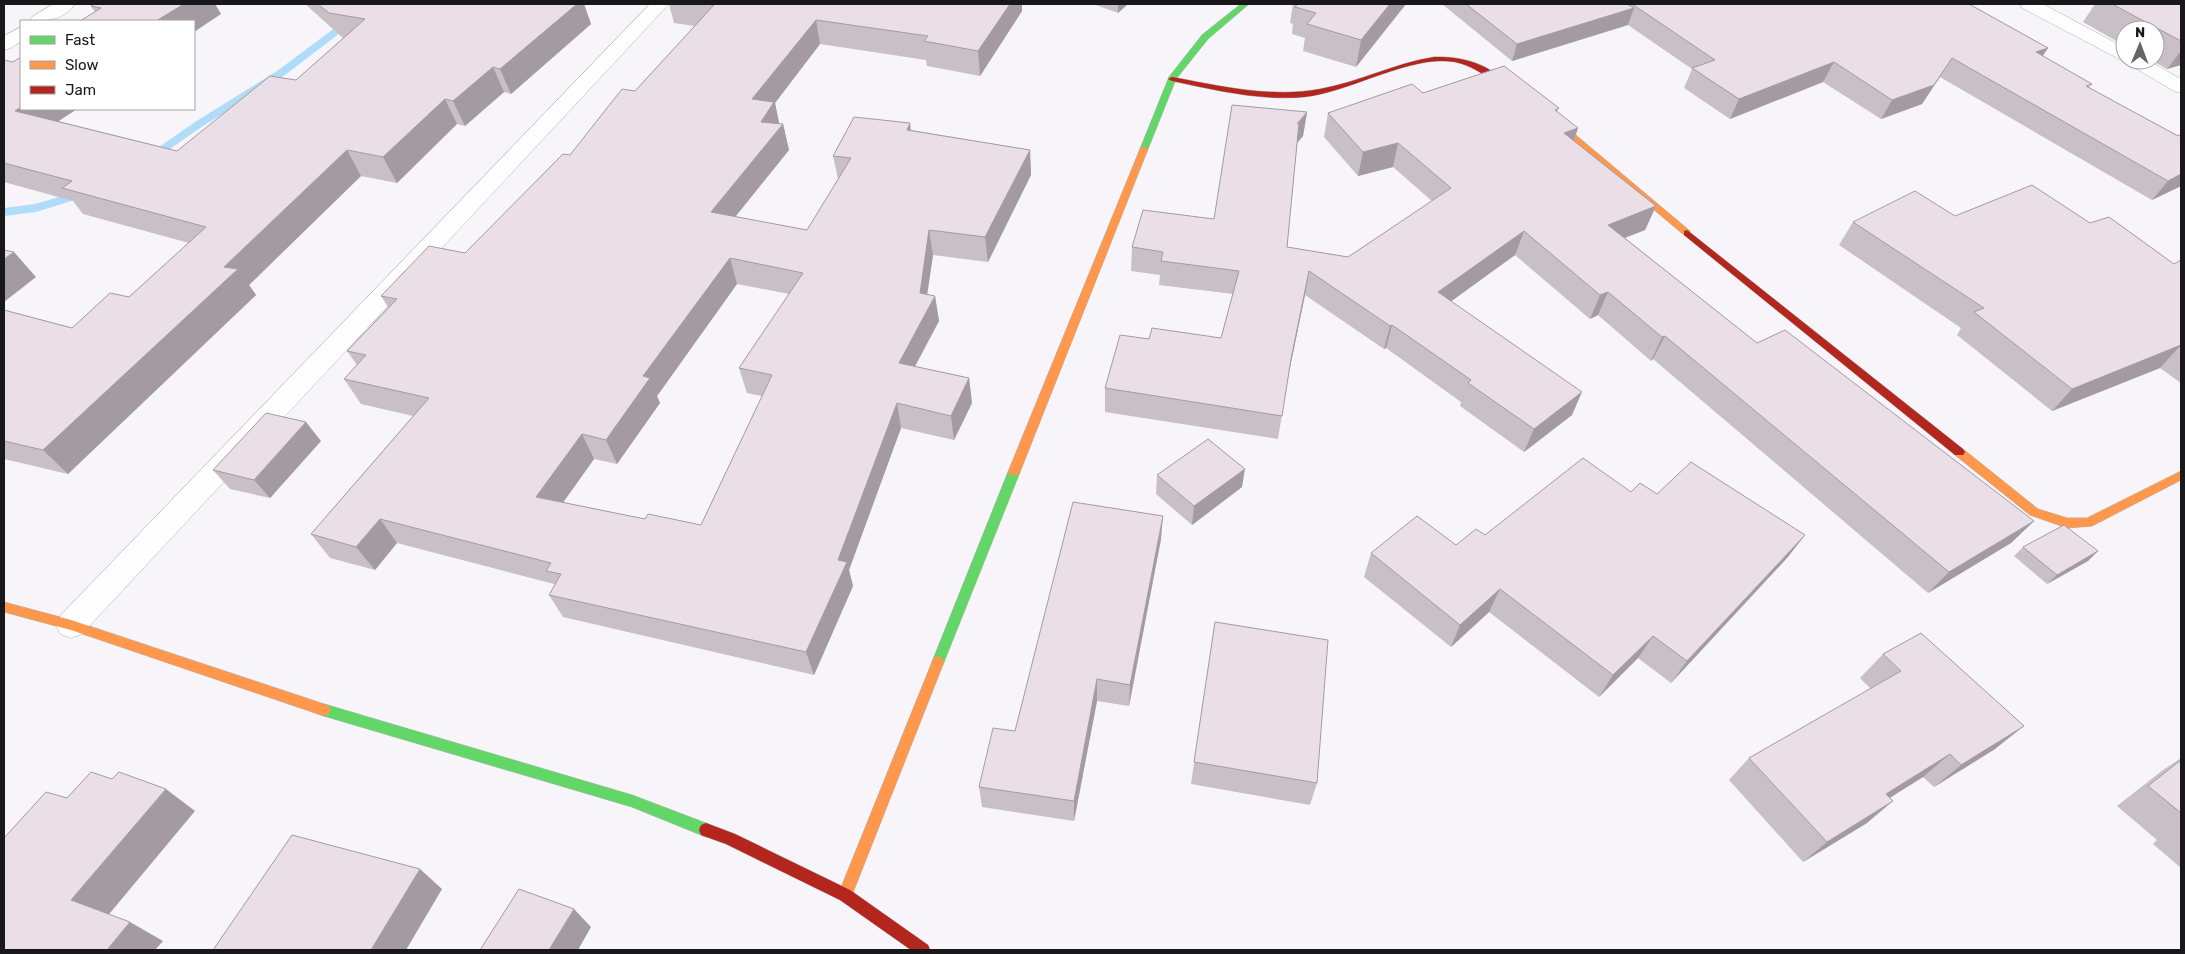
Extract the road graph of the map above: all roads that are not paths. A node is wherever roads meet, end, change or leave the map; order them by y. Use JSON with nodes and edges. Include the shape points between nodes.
{"nodes":[{"id":1,"x":66,"y":4,"type":"edge"},
{"id":2,"x":660,"y":4,"type":"edge"},
{"id":3,"x":1245,"y":4,"type":"edge"},
{"id":4,"x":2029,"y":4,"type":"edge"},
{"id":5,"x":41,"y":20,"type":"edge"},
{"id":6,"x":20,"y":34,"type":"edge"},
{"id":7,"x":4,"y":44,"type":"edge"},
{"id":8,"x":2115,"y":51,"type":"edge"},
{"id":9,"x":2150,"y":70,"type":"edge"},
{"id":10,"x":1172,"y":79,"type":"junction"},
{"id":11,"x":2181,"y":87,"type":"edge"},
{"id":12,"x":2181,"y":475,"type":"edge"},
{"id":13,"x":4,"y":607,"type":"edge"},
{"id":14,"x":71,"y":625,"type":"junction"},
{"id":15,"x":845,"y":895,"type":"junction"},
{"id":16,"x":923,"y":950,"type":"edge"}],
"edges":[{"from":1,"to":5,"type":"street"},
{"from":2,"to":14,"type":"street"},
{"from":3,"to":10,"type":"street","via":[[1205,37]]},
{"from":4,"to":8,"type":"street"},
{"from":6,"to":7,"type":"street"},
{"from":9,"to":11,"type":"street"},
{"from":10,"to":12,"type":"street","via":[[1264,95],[1295,95],[1320,93],[1433,59],[1464,61],[1530,101],[1730,270],[2034,512],[2072,525],[2088,523]]},
{"from":10,"to":15,"type":"street"},
{"from":13,"to":14,"type":"street"},
{"from":14,"to":15,"type":"street","via":[[291,700],[632,800],[730,839]]},
{"from":15,"to":16,"type":"street"}]}
